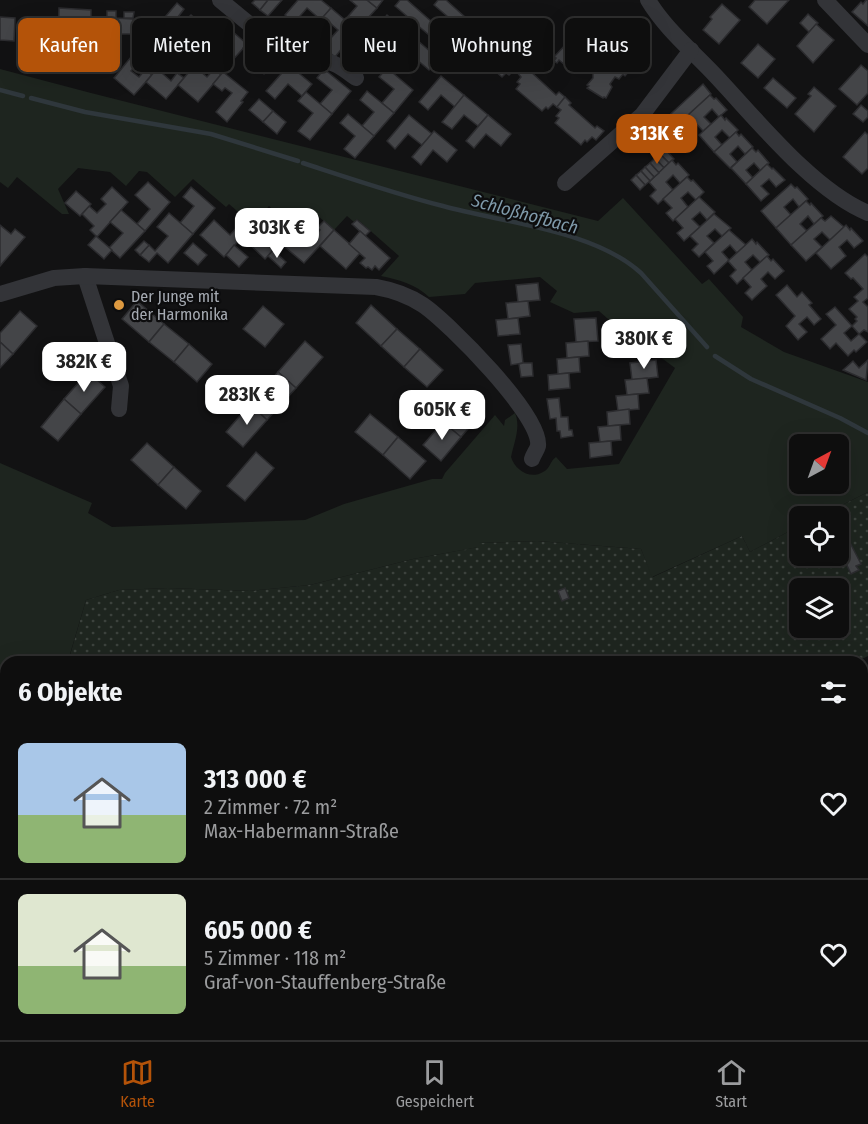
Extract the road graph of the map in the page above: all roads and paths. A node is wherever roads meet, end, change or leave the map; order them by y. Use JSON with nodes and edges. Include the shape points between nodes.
{"nodes":[{"id":1,"x":220,"y":0,"type":"edge"},
{"id":2,"x":648,"y":0,"type":"edge"},
{"id":3,"x":825,"y":0,"type":"edge"},
{"id":4,"x":868,"y":45,"type":"edge"},
{"id":5,"x":691,"y":50,"type":"junction"},
{"id":6,"x":356,"y":78,"type":"dead end"},
{"id":7,"x":565,"y":183,"type":"dead end"},
{"id":8,"x":868,"y":213,"type":"edge"},
{"id":9,"x":85,"y":276,"type":"junction"},
{"id":10,"x":0,"y":294,"type":"edge"},
{"id":11,"x":119,"y":409,"type":"dead end"},
{"id":12,"x":532,"y":459,"type":"dead end"}],
"edges":[{"from":1,"to":6,"type":"street","via":[[300,63],[324,60]]},
{"from":2,"to":5,"type":"street"},
{"from":3,"to":4,"type":"street"},
{"from":5,"to":7,"type":"street","via":[[642,116]]},
{"from":5,"to":8,"type":"street","via":[[802,166],[830,190]]},
{"from":9,"to":10,"type":"street","via":[[54,278]]},
{"from":9,"to":11,"type":"street","via":[[121,386]]},
{"from":9,"to":12,"type":"street","via":[[376,287],[399,292],[424,306],[475,351],[518,404],[534,430],[538,446]]}]}
